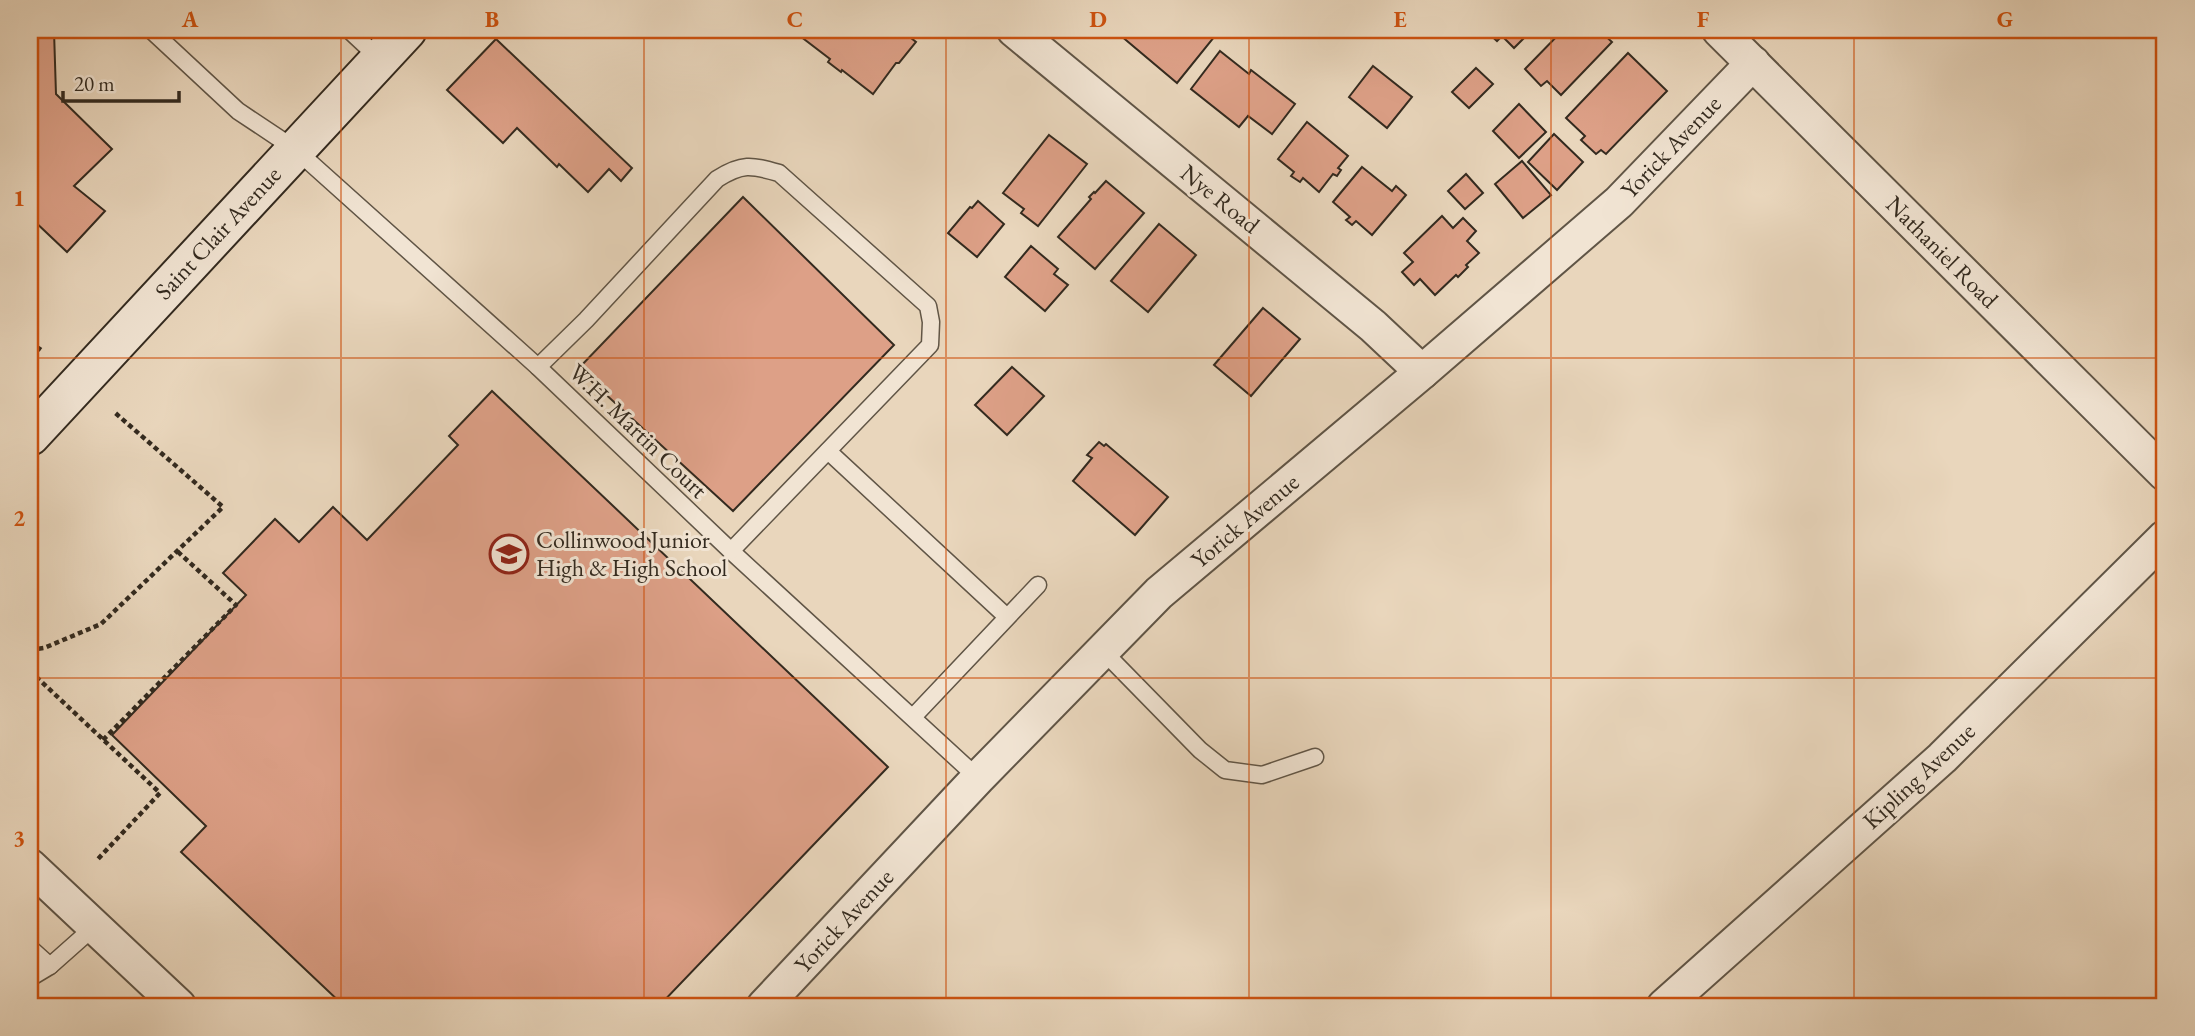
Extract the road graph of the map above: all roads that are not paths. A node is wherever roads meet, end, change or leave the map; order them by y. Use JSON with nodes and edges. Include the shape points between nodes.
{"nodes":[{"id":1,"x":151,"y":30,"type":"edge"},
{"id":2,"x":349,"y":30,"type":"edge"},
{"id":3,"x":407,"y":30,"type":"edge"},
{"id":4,"x":1014,"y":30,"type":"edge"},
{"id":5,"x":1718,"y":30,"type":"edge"},
{"id":6,"x":380,"y":59,"type":"junction"},
{"id":7,"x":1753,"y":63,"type":"junction"},
{"id":8,"x":295,"y":149,"type":"junction"},
{"id":9,"x":538,"y":367,"type":"junction"},
{"id":10,"x":1422,"y":372,"type":"junction"},
{"id":11,"x":30,"y":436,"type":"edge"},
{"id":12,"x":828,"y":451,"type":"junction"},
{"id":13,"x":2165,"y":474,"type":"edge"},
{"id":14,"x":2165,"y":537,"type":"edge"},
{"id":15,"x":731,"y":551,"type":"junction"},
{"id":16,"x":1038,"y":585,"type":"dead end"},
{"id":17,"x":1007,"y":617,"type":"junction"},
{"id":18,"x":1102,"y":651,"type":"junction"},
{"id":19,"x":913,"y":717,"type":"junction"},
{"id":20,"x":1315,"y":757,"type":"dead end"},
{"id":21,"x":978,"y":778,"type":"junction"},
{"id":22,"x":30,"y":866,"type":"edge"},
{"id":23,"x":94,"y":927,"type":"junction"},
{"id":24,"x":30,"y":948,"type":"edge"},
{"id":25,"x":50,"y":966,"type":"junction"},
{"id":26,"x":30,"y":978,"type":"edge"},
{"id":27,"x":178,"y":1006,"type":"edge"},
{"id":28,"x":764,"y":1006,"type":"edge"},
{"id":29,"x":1664,"y":1006,"type":"edge"}],
"edges":[{"from":1,"to":8,"type":"lane","name":"W.H. Martin Court","via":[[238,111]]},
{"from":2,"to":6,"type":"lane"},
{"from":3,"to":6,"type":"street","name":"Saint Clair Avenue"},
{"from":4,"to":10,"type":"street","name":"Nye Road","via":[[1373,326]]},
{"from":5,"to":7,"type":"street","name":"Nathaniel Road"},
{"from":6,"to":8,"type":"street","name":"Saint Clair Avenue"},
{"from":7,"to":10,"type":"street","name":"Yorick Avenue","via":[[1619,202]]},
{"from":7,"to":13,"type":"street","name":"Nathaniel Road"},
{"from":8,"to":9,"type":"lane","name":"W.H. Martin Court"},
{"from":8,"to":11,"type":"street","name":"Saint Clair Avenue"},
{"from":9,"to":12,"type":"lane","via":[[717,179],[734,168],[757,167],[779,173],[928,306],[931,322],[930,345]]},
{"from":9,"to":15,"type":"lane","name":"W.H. Martin Court"},
{"from":10,"to":18,"type":"street","name":"Yorick Avenue","via":[[1159,593]]},
{"from":12,"to":15,"type":"lane"},
{"from":12,"to":17,"type":"lane"},
{"from":14,"to":29,"type":"street","name":"Kipling Avenue","via":[[1942,758]]},
{"from":15,"to":19,"type":"lane","name":"W.H. Martin Court"},
{"from":16,"to":17,"type":"lane"},
{"from":17,"to":19,"type":"lane"},
{"from":18,"to":20,"type":"lane","via":[[1225,770],[1262,775]]},
{"from":18,"to":21,"type":"street","name":"Yorick Avenue"},
{"from":19,"to":21,"type":"lane","name":"W.H. Martin Court"},
{"from":21,"to":28,"type":"street","name":"Yorick Avenue"},
{"from":22,"to":23,"type":"street"},
{"from":23,"to":25,"type":"lane"},
{"from":23,"to":27,"type":"street"},
{"from":24,"to":25,"type":"lane"},
{"from":25,"to":26,"type":"lane"}]}
